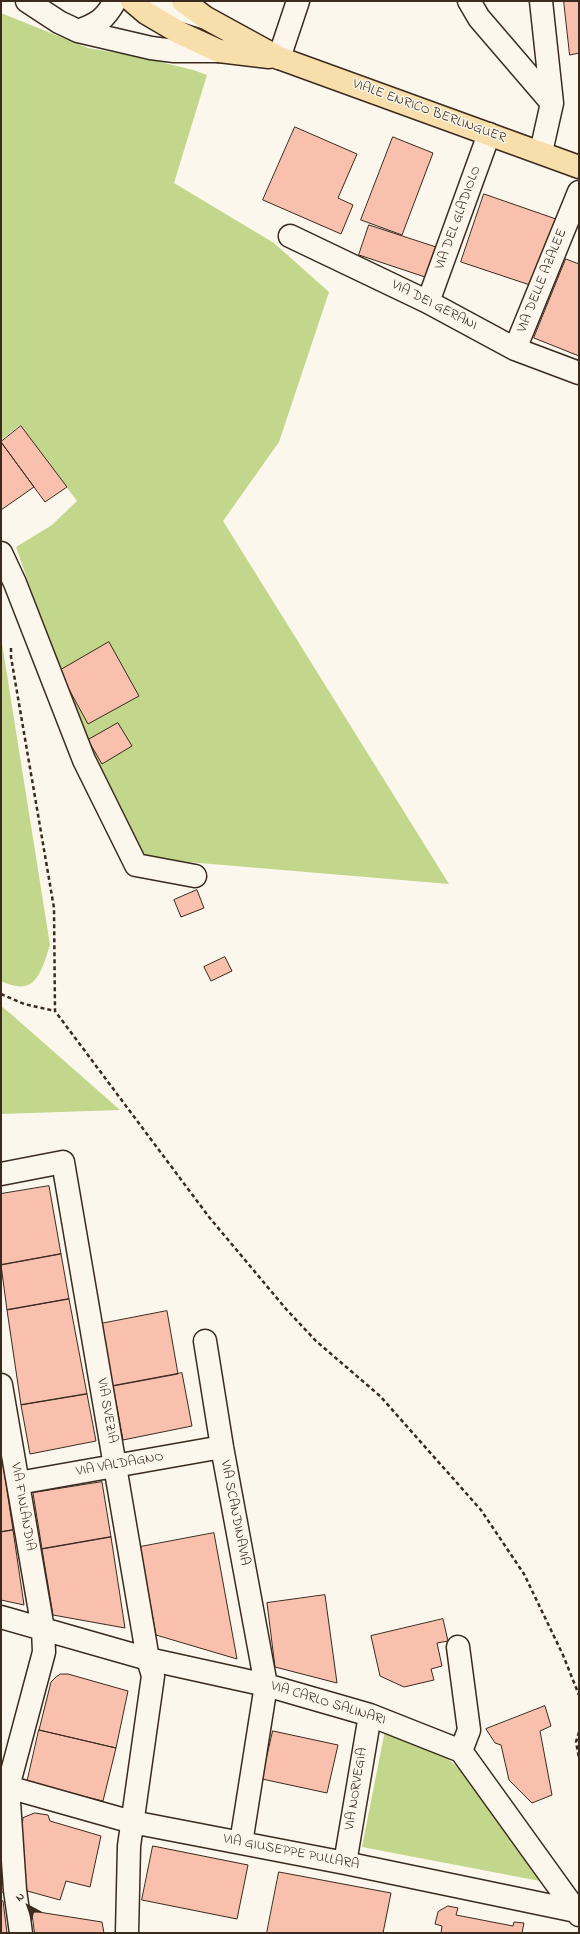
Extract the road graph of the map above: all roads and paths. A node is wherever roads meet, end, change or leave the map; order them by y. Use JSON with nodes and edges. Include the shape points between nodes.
{"nodes":[{"id":1,"x":27,"y":1,"type":"edge"},
{"id":2,"x":115,"y":1,"type":"edge"},
{"id":3,"x":132,"y":1,"type":"edge"},
{"id":4,"x":152,"y":1,"type":"edge"},
{"id":5,"x":183,"y":1,"type":"edge"},
{"id":6,"x":298,"y":1,"type":"edge"},
{"id":7,"x":469,"y":1,"type":"edge"},
{"id":8,"x":541,"y":1,"type":"edge"},
{"id":9,"x":206,"y":18,"type":"junction"},
{"id":10,"x":78,"y":31,"type":"junction"},
{"id":11,"x":219,"y":51,"type":"junction"},
{"id":12,"x":279,"y":58,"type":"junction"},
{"id":13,"x":552,"y":103,"type":"junction"},
{"id":14,"x":489,"y":134,"type":"junction"},
{"id":15,"x":541,"y":152,"type":"junction"},
{"id":16,"x":579,"y":167,"type":"edge"},
{"id":17,"x":578,"y":196,"type":"edge"},
{"id":18,"x":290,"y":236,"type":"dead end"},
{"id":19,"x":428,"y":302,"type":"junction"},
{"id":20,"x":515,"y":349,"type":"junction"},
{"id":21,"x":579,"y":373,"type":"edge"},
{"id":22,"x":1,"y":553,"type":"edge"},
{"id":23,"x":12,"y":643,"type":"dead end"},
{"id":24,"x":196,"y":876,"type":"dead end"},
{"id":25,"x":1,"y":994,"type":"edge"},
{"id":26,"x":55,"y":1011,"type":"junction"},
{"id":27,"x":1,"y":1174,"type":"edge"},
{"id":28,"x":205,"y":1341,"type":"dead end"},
{"id":29,"x":1,"y":1385,"type":"edge"},
{"id":30,"x":222,"y":1447,"type":"junction"},
{"id":31,"x":115,"y":1465,"type":"junction"},
{"id":32,"x":18,"y":1483,"type":"junction"},
{"id":33,"x":1,"y":1617,"type":"edge"},
{"id":34,"x":43,"y":1629,"type":"junction"},
{"id":35,"x":458,"y":1647,"type":"dead end"},
{"id":36,"x":148,"y":1659,"type":"junction"},
{"id":37,"x":266,"y":1685,"type":"junction"},
{"id":38,"x":579,"y":1696,"type":"edge"},
{"id":39,"x":370,"y":1715,"type":"junction"},
{"id":40,"x":579,"y":1732,"type":"edge"},
{"id":41,"x":461,"y":1752,"type":"junction"},
{"id":42,"x":579,"y":1758,"type":"edge"},
{"id":43,"x":8,"y":1787,"type":"junction"},
{"id":44,"x":132,"y":1822,"type":"junction"},
{"id":45,"x":240,"y":1843,"type":"junction"},
{"id":46,"x":345,"y":1863,"type":"junction"},
{"id":47,"x":578,"y":1913,"type":"edge"},
{"id":48,"x":21,"y":1933,"type":"edge"},
{"id":49,"x":127,"y":1933,"type":"edge"}],
"edges":[{"from":1,"to":10,"type":"street"},
{"from":2,"to":10,"type":"street","via":[[108,14],[99,22]]},
{"from":3,"to":11,"type":"main road","via":[[146,13],[180,33]]},
{"from":4,"to":9,"type":"street"},
{"from":5,"to":9,"type":"main road"},
{"from":6,"to":12,"type":"street"},
{"from":7,"to":13,"type":"street","via":[[479,18]]},
{"from":8,"to":13,"type":"street"},
{"from":9,"to":12,"type":"main road"},
{"from":10,"to":11,"type":"street","via":[[151,48]]},
{"from":11,"to":12,"type":"main road"},
{"from":12,"to":14,"type":"main road","name":"VIALE ENRICO BERLINGUER"},
{"from":13,"to":15,"type":"street"},
{"from":14,"to":15,"type":"main road","name":"VIALE ENRICO BERLINGUER"},
{"from":14,"to":19,"type":"street","name":"VIA DEL GLADIOLO"},
{"from":15,"to":16,"type":"main road","name":"VIALE ENRICO BERLINGUER"},
{"from":17,"to":20,"type":"street","name":"VIA DELLE AZALEE"},
{"from":18,"to":19,"type":"street","name":"VIA DEI GERANI"},
{"from":19,"to":20,"type":"street","name":"VIA DEI GERANI"},
{"from":20,"to":21,"type":"street","name":"VIA DEI GERANI"},
{"from":22,"to":24,"type":"street","via":[[84,760],[136,865]]},
{"from":23,"to":26,"type":"path","via":[[11,658],[54,908]]},
{"from":25,"to":26,"type":"path","via":[[24,1004]]},
{"from":26,"to":38,"type":"path","via":[[209,1217],[286,1309],[316,1341],[380,1396],[481,1510],[524,1574],[563,1655]]},
{"from":27,"to":31,"type":"street","name":"VIA SVEZIA","via":[[63,1162]]},
{"from":28,"to":30,"type":"street","name":"VIA SCANDINAVIA"},
{"from":29,"to":32,"type":"street","name":"VIA FINLANDIA"},
{"from":30,"to":31,"type":"street","name":"VIA VALDAGNO"},
{"from":30,"to":37,"type":"street","name":"VIA SCANDINAVIA"},
{"from":31,"to":32,"type":"street","name":"VIA VALDAGNO"},
{"from":31,"to":36,"type":"street","name":"VIA SVEZIA"},
{"from":32,"to":34,"type":"street","name":"VIA FINLANDIA"},
{"from":33,"to":34,"type":"street","name":"VIA CARLO SALINARI"},
{"from":34,"to":36,"type":"street","name":"VIA CARLO SALINARI"},
{"from":34,"to":43,"type":"street","name":"VIA FINLANDIA","via":[[44,1652]]},
{"from":35,"to":41,"type":"street","via":[[469,1730]]},
{"from":36,"to":37,"type":"street","name":"VIA CARLO SALINARI"},
{"from":36,"to":44,"type":"street","name":"VIA SVEZIA","via":[[153,1676]]},
{"from":37,"to":39,"type":"street","name":"VIA CARLO SALINARI"},
{"from":37,"to":45,"type":"street","name":"VIA SCANDINAVIA"},
{"from":39,"to":41,"type":"street","name":"VIA CARLO SALINARI"},
{"from":39,"to":46,"type":"street","name":"VIA NORVEGIA"},
{"from":40,"to":42,"type":"path","via":[[576,1742]]},
{"from":41,"to":47,"type":"street"},
{"from":43,"to":44,"type":"street","name":"VIA GIUSEPPE PULLARA"},
{"from":43,"to":48,"type":"street","name":"VIA FINLANDIA","via":[[15,1890]]},
{"from":44,"to":45,"type":"street","name":"VIA GIUSEPPE PULLARA"},
{"from":44,"to":49,"type":"street","name":"VIA SVEZIA"},
{"from":45,"to":46,"type":"street","name":"VIA GIUSEPPE PULLARA"},
{"from":46,"to":47,"type":"street","name":"VIA GIUSEPPE PULLARA"}]}
